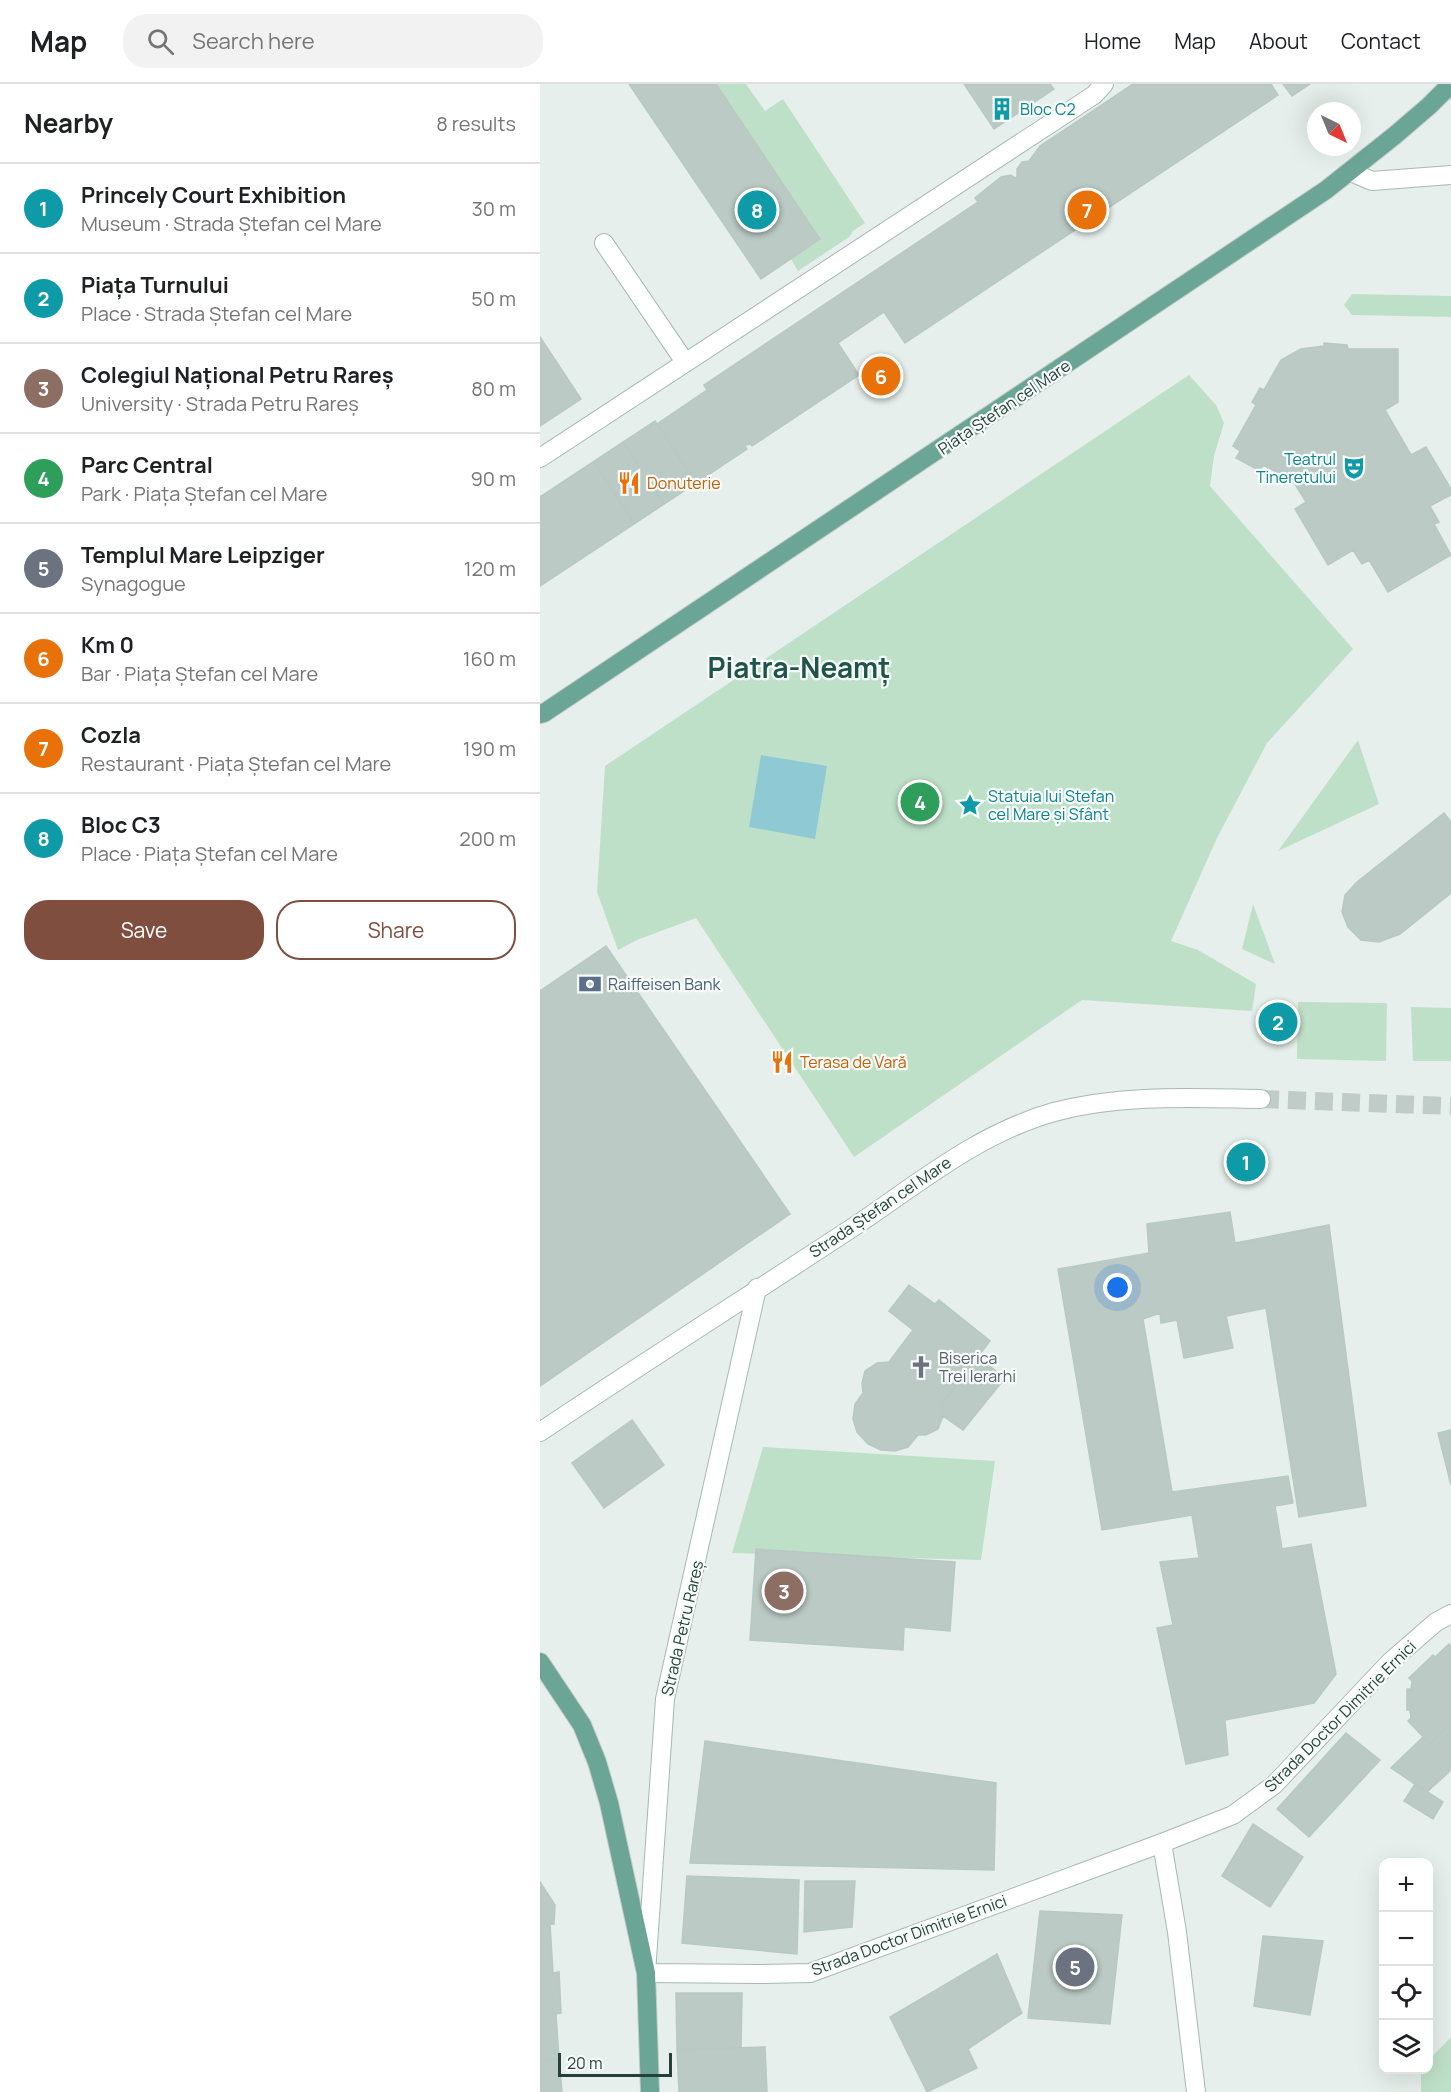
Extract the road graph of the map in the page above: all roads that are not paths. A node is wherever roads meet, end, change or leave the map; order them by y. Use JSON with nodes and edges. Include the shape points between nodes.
{"nodes":[{"id":1,"x":1104,"y":84,"type":"edge"},
{"id":2,"x":1451,"y":84,"type":"edge"},
{"id":3,"x":1351,"y":172,"type":"junction"},
{"id":4,"x":1451,"y":175,"type":"edge"},
{"id":5,"x":604,"y":243,"type":"dead end"},
{"id":6,"x":685,"y":362,"type":"junction"},
{"id":7,"x":540,"y":458,"type":"edge"},
{"id":8,"x":541,"y":715,"type":"edge"},
{"id":9,"x":1261,"y":1099,"type":"tunnel mouth"},
{"id":10,"x":757,"y":1288,"type":"junction"},
{"id":11,"x":540,"y":1432,"type":"edge"},
{"id":12,"x":1451,"y":1614,"type":"edge"},
{"id":13,"x":540,"y":1662,"type":"edge"},
{"id":14,"x":1162,"y":1843,"type":"junction"},
{"id":15,"x":646,"y":1972,"type":"junction"},
{"id":16,"x":650,"y":2092,"type":"edge"},
{"id":17,"x":1196,"y":2092,"type":"edge"}],
"edges":[{"from":1,"to":6,"type":"street"},
{"from":2,"to":3,"type":"main road","name":"Piața Ștefan cel Mare"},
{"from":3,"to":4,"type":"street","via":[[1372,181]]},
{"from":3,"to":8,"type":"main road","name":"Piața Ștefan cel Mare"},
{"from":5,"to":6,"type":"street"},
{"from":6,"to":7,"type":"street"},
{"from":9,"to":10,"type":"street","name":"Strada Ștefan cel Mare","via":[[1108,1100],[1054,1112],[1000,1132],[965,1150]]},
{"from":10,"to":11,"type":"street","name":"Strada Ștefan cel Mare"},
{"from":10,"to":15,"type":"street","name":"Strada Petru Rareș","via":[[665,1699]]},
{"from":12,"to":14,"type":"street","name":"Strada Doctor Dimitrie Ernici","via":[[1390,1662],[1274,1785],[1233,1815]]},
{"from":13,"to":15,"type":"main road","name":"Strada Petru Rareș","via":[[582,1725],[597,1762]]},
{"from":14,"to":15,"type":"street","name":"Strada Doctor Dimitrie Ernici","via":[[810,1973]]},
{"from":14,"to":17,"type":"street"},
{"from":15,"to":16,"type":"main road","name":"Strada Petru Rareș"}]}
